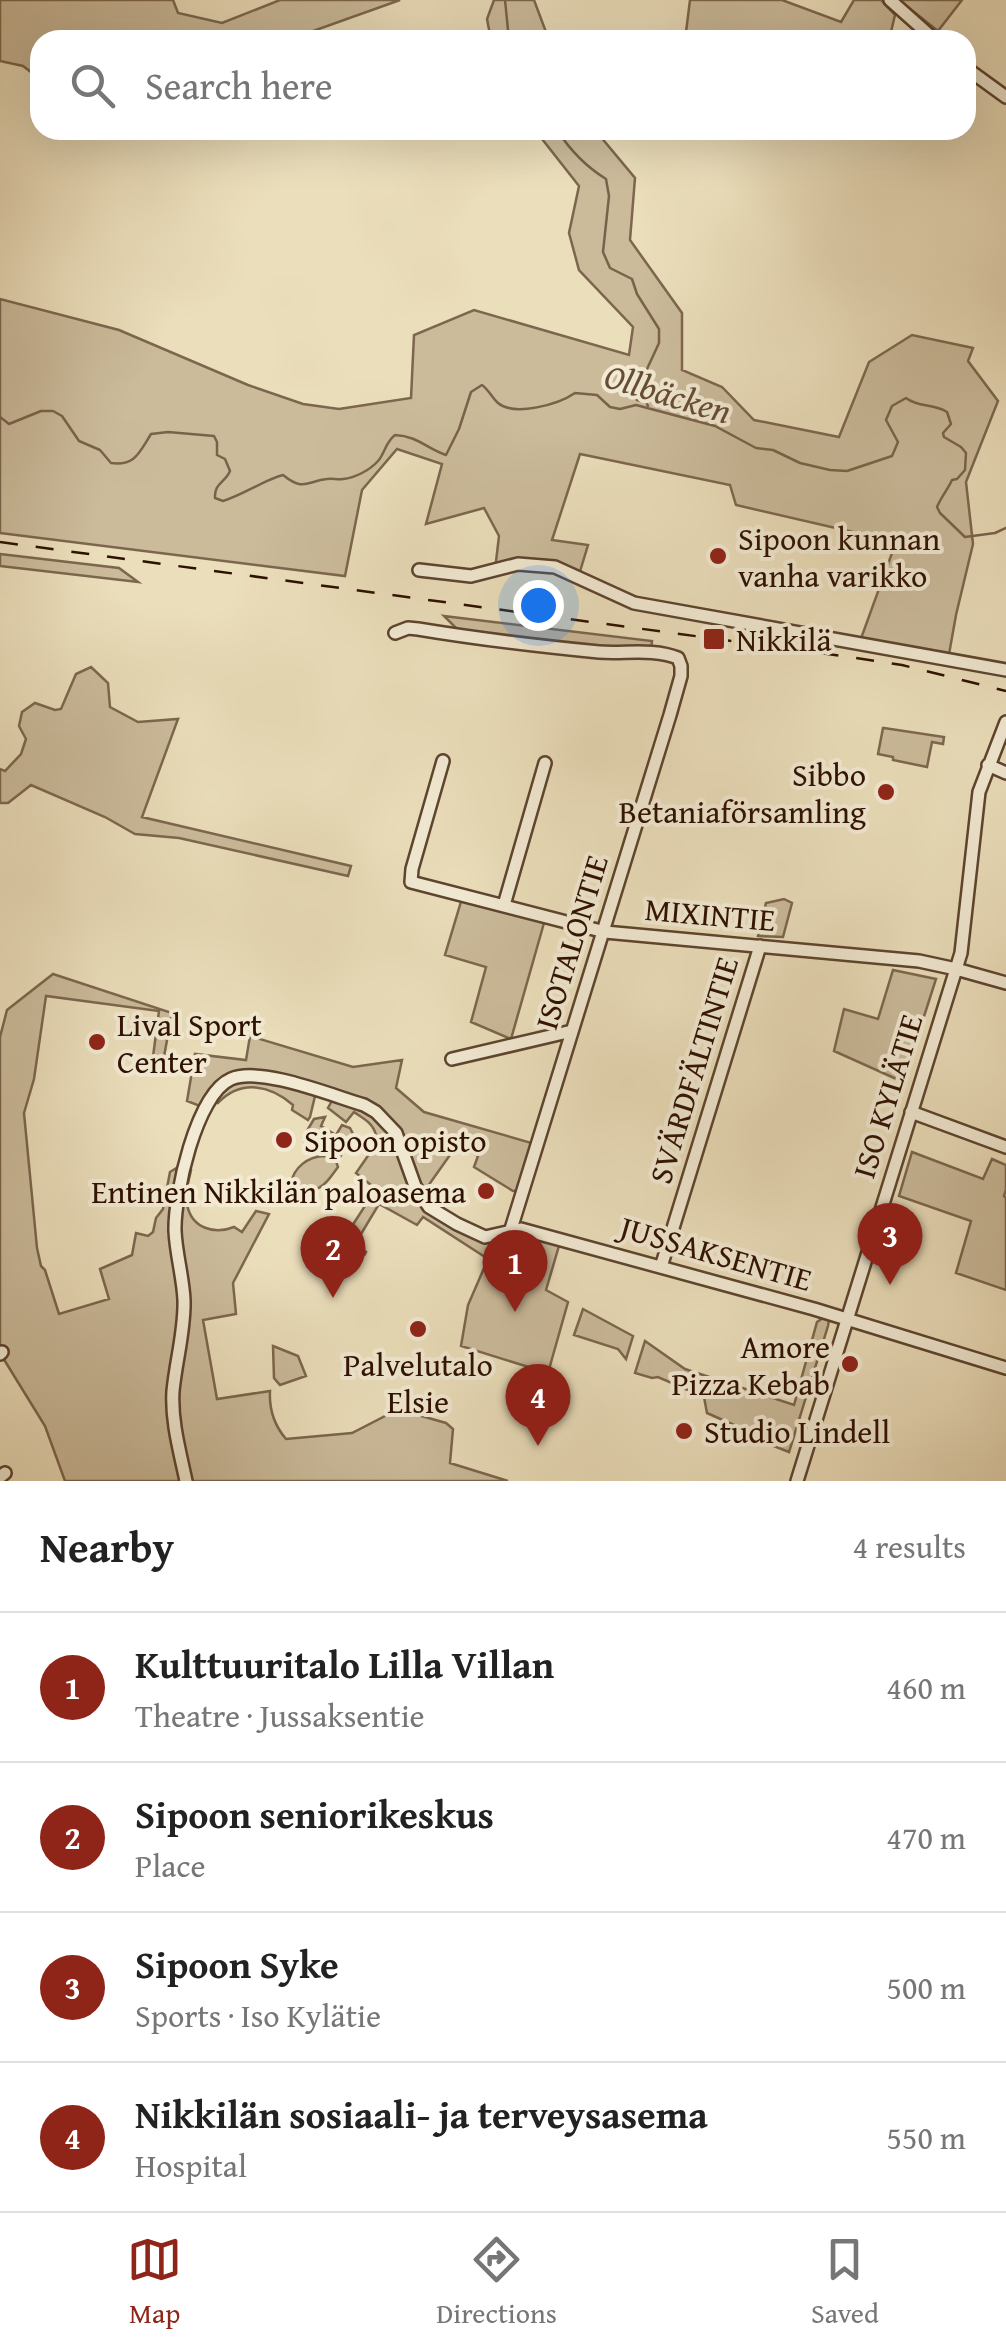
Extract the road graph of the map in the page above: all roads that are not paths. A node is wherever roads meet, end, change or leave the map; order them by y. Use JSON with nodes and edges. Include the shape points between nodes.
{"nodes":[{"id":1,"x":890,"y":0,"type":"edge"},
{"id":2,"x":924,"y":30,"type":"edge"},
{"id":3,"x":976,"y":75,"type":"edge"},
{"id":4,"x":1006,"y":97,"type":"edge"},
{"id":5,"x":418,"y":570,"type":"dead end"},
{"id":6,"x":395,"y":633,"type":"dead end"},
{"id":7,"x":1006,"y":670,"type":"edge"},
{"id":8,"x":1006,"y":722,"type":"edge"},
{"id":9,"x":443,"y":762,"type":"dead end"},
{"id":10,"x":545,"y":763,"type":"dead end"},
{"id":11,"x":988,"y":765,"type":"junction"},
{"id":12,"x":1006,"y":773,"type":"edge"},
{"id":13,"x":504,"y":905,"type":"junction"},
{"id":14,"x":605,"y":932,"type":"junction"},
{"id":15,"x":760,"y":946,"type":"junction"},
{"id":16,"x":956,"y":969,"type":"junction"},
{"id":17,"x":1006,"y":983,"type":"edge"},
{"id":18,"x":572,"y":1031,"type":"junction"},
{"id":19,"x":452,"y":1059,"type":"dead end"},
{"id":20,"x":911,"y":1112,"type":"junction"},
{"id":21,"x":1006,"y":1147,"type":"edge"},
{"id":22,"x":511,"y":1229,"type":"junction"},
{"id":23,"x":661,"y":1267,"type":"junction"},
{"id":24,"x":846,"y":1319,"type":"junction"},
{"id":25,"x":1006,"y":1368,"type":"edge"},
{"id":26,"x":799,"y":1480,"type":"edge"},
{"id":27,"x":186,"y":1481,"type":"edge"}],
"edges":[{"from":1,"to":2,"type":"street"},
{"from":3,"to":4,"type":"street"},
{"from":5,"to":7,"type":"street","via":[[471,576],[525,564],[554,567],[634,602]]},
{"from":6,"to":14,"type":"street","name":"ISOTALONTIE","via":[[408,628],[678,658],[680,676]]},
{"from":8,"to":11,"type":"street","name":"ISO KYLÄTIE"},
{"from":9,"to":13,"type":"street","name":"MIXINTIE","via":[[411,882]]},
{"from":10,"to":13,"type":"street"},
{"from":11,"to":12,"type":"street"},
{"from":11,"to":16,"type":"street","name":"ISO KYLÄTIE"},
{"from":13,"to":14,"type":"street","name":"MIXINTIE"},
{"from":14,"to":15,"type":"street","name":"MIXINTIE"},
{"from":14,"to":18,"type":"street","name":"ISOTALONTIE"},
{"from":15,"to":16,"type":"street","name":"MIXINTIE"},
{"from":15,"to":23,"type":"street","name":"SVÄRDFÄLTINTIE"},
{"from":16,"to":17,"type":"street","name":"MIXINTIE"},
{"from":16,"to":20,"type":"street","name":"ISO KYLÄTIE"},
{"from":18,"to":19,"type":"street"},
{"from":18,"to":22,"type":"street","name":"ISOTALONTIE"},
{"from":20,"to":21,"type":"street"},
{"from":20,"to":24,"type":"street","name":"ISO KYLÄTIE"},
{"from":22,"to":23,"type":"street","name":"JUSSAKSENTIE"},
{"from":22,"to":27,"type":"street","name":"JUSSAKSENTIE","via":[[485,1237],[435,1212],[420,1196],[396,1133],[364,1105],[258,1075],[218,1088],[177,1195],[184,1302],[173,1400]]},
{"from":23,"to":24,"type":"street","name":"JUSSAKSENTIE"},
{"from":24,"to":25,"type":"street","name":"JUSSAKSENTIE"},
{"from":24,"to":26,"type":"street","name":"ISO KYLÄTIE"}]}
